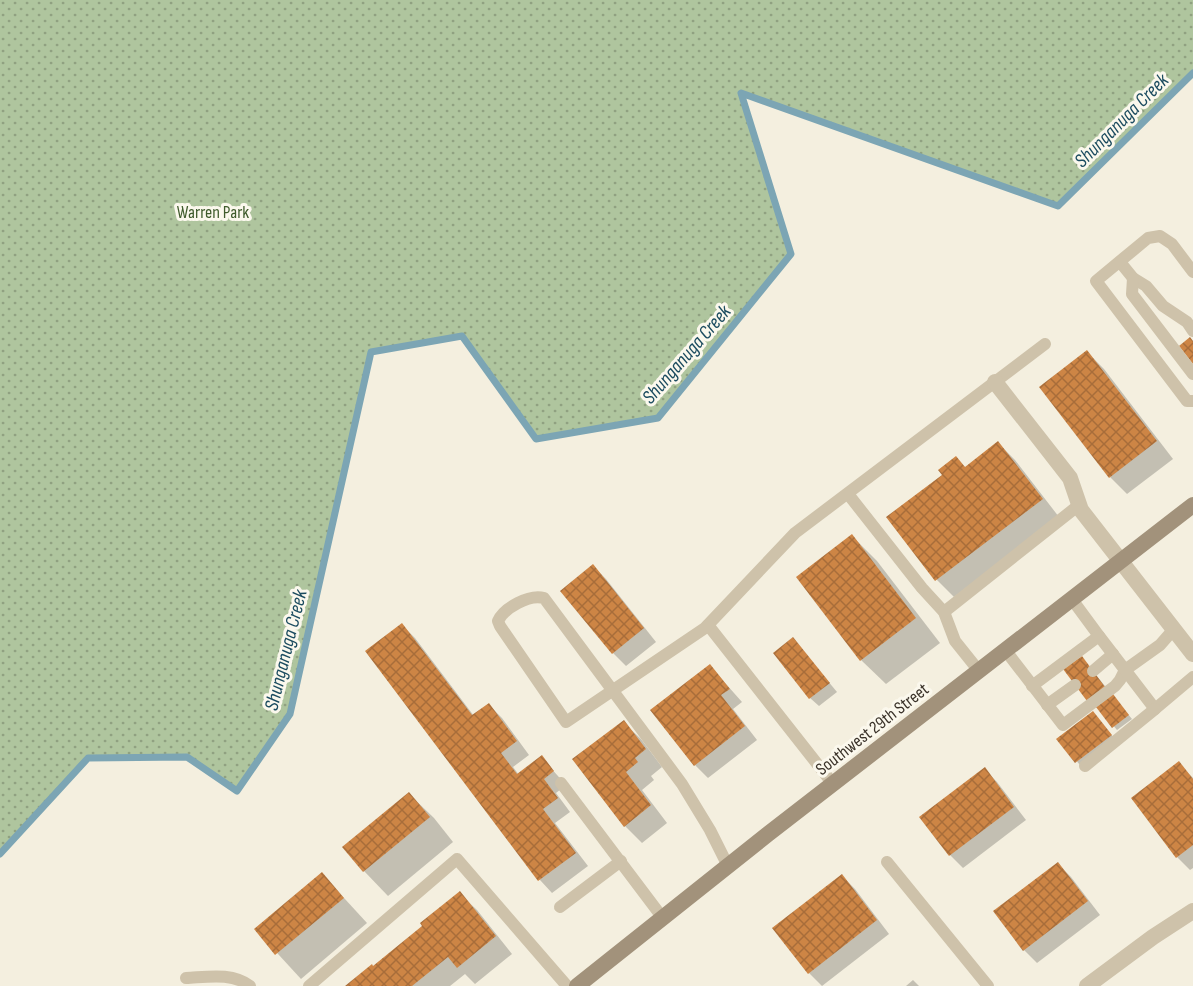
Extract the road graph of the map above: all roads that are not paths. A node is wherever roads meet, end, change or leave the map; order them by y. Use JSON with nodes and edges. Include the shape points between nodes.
{"nodes":[{"id":1,"x":1120,"y":262,"type":"junction"},
{"id":2,"x":1193,"y":272,"type":"edge"},
{"id":3,"x":1133,"y":278,"type":"junction"},
{"id":4,"x":1193,"y":331,"type":"edge"},
{"id":5,"x":1044,"y":344,"type":"dead end"},
{"id":6,"x":1193,"y":374,"type":"edge"},
{"id":7,"x":995,"y":382,"type":"junction"},
{"id":8,"x":1193,"y":400,"type":"edge"},
{"id":9,"x":849,"y":494,"type":"junction"},
{"id":10,"x":1079,"y":505,"type":"junction"},
{"id":11,"x":1193,"y":505,"type":"edge"},
{"id":12,"x":1120,"y":560,"type":"junction"},
{"id":13,"x":1071,"y":598,"type":"junction"},
{"id":14,"x":944,"y":612,"type":"junction"},
{"id":15,"x":708,"y":625,"type":"junction"},
{"id":16,"x":1174,"y":629,"type":"junction"},
{"id":17,"x":1099,"y":636,"type":"junction"},
{"id":18,"x":1006,"y":651,"type":"junction"},
{"id":19,"x":1113,"y":654,"type":"junction"},
{"id":20,"x":1193,"y":654,"type":"edge"},
{"id":21,"x":1125,"y":670,"type":"junction"},
{"id":22,"x":979,"y":671,"type":"junction"},
{"id":23,"x":1093,"y":671,"type":"dead end"},
{"id":24,"x":1193,"y":677,"type":"edge"},
{"id":25,"x":1075,"y":685,"type":"dead end"},
{"id":26,"x":1032,"y":686,"type":"junction"},
{"id":27,"x":612,"y":690,"type":"junction"},
{"id":28,"x":1047,"y":705,"type":"junction"},
{"id":29,"x":1155,"y":709,"type":"junction"},
{"id":30,"x":1085,"y":766,"type":"dead end"},
{"id":31,"x":561,"y":783,"type":"dead end"},
{"id":32,"x":833,"y":784,"type":"junction"},
{"id":33,"x":621,"y":861,"type":"junction"},
{"id":34,"x":887,"y":862,"type":"dead end"},
{"id":35,"x":728,"y":866,"type":"junction"},
{"id":36,"x":560,"y":906,"type":"dead end"},
{"id":37,"x":1193,"y":911,"type":"edge"},
{"id":38,"x":662,"y":917,"type":"junction"},
{"id":39,"x":186,"y":978,"type":"dead end"},
{"id":40,"x":250,"y":986,"type":"edge"},
{"id":41,"x":309,"y":986,"type":"edge"},
{"id":42,"x":567,"y":986,"type":"edge"},
{"id":43,"x":577,"y":986,"type":"edge"},
{"id":44,"x":988,"y":986,"type":"edge"},
{"id":45,"x":1087,"y":986,"type":"edge"}],
"edges":[{"from":1,"to":2,"type":"lane","via":[[1148,238],[1160,236],[1172,244]]},
{"from":1,"to":3,"type":"lane"},
{"from":1,"to":8,"type":"lane","via":[[1096,281],[1187,400]]},
{"from":3,"to":4,"type":"lane"},
{"from":3,"to":6,"type":"lane","via":[[1132,294]]},
{"from":5,"to":7,"type":"lane"},
{"from":7,"to":9,"type":"lane"},
{"from":7,"to":10,"type":"street","via":[[1070,478]]},
{"from":9,"to":14,"type":"lane"},
{"from":9,"to":15,"type":"lane","via":[[795,533]]},
{"from":10,"to":12,"type":"street"},
{"from":10,"to":14,"type":"lane"},
{"from":11,"to":12,"type":"main road","name":"Southwest 29th Street"},
{"from":12,"to":13,"type":"main road","name":"Southwest 29th Street"},
{"from":12,"to":16,"type":"street"},
{"from":13,"to":17,"type":"lane"},
{"from":13,"to":18,"type":"main road","name":"Southwest 29th Street"},
{"from":14,"to":22,"type":"lane","via":[[955,641]]},
{"from":15,"to":27,"type":"lane"},
{"from":15,"to":32,"type":"lane"},
{"from":16,"to":20,"type":"street"},
{"from":16,"to":21,"type":"lane","via":[[1160,645]]},
{"from":17,"to":19,"type":"lane"},
{"from":17,"to":26,"type":"lane"},
{"from":18,"to":22,"type":"main road","name":"Southwest 29th Street"},
{"from":18,"to":26,"type":"lane"},
{"from":19,"to":21,"type":"lane"},
{"from":19,"to":23,"type":"lane"},
{"from":21,"to":28,"type":"lane","via":[[1115,686],[1064,725]]},
{"from":21,"to":29,"type":"lane"},
{"from":22,"to":32,"type":"main road","name":"Southwest 29th Street"},
{"from":24,"to":29,"type":"lane"},
{"from":25,"to":28,"type":"lane"},
{"from":26,"to":28,"type":"lane"},
{"from":27,"to":27,"type":"lane","via":[[566,722],[498,621],[504,612],[532,598],[544,598]]},
{"from":27,"to":35,"type":"lane","via":[[682,783]]},
{"from":29,"to":30,"type":"lane"},
{"from":31,"to":33,"type":"lane"},
{"from":32,"to":35,"type":"main road","name":"Southwest 29th Street"},
{"from":33,"to":36,"type":"lane"},
{"from":33,"to":38,"type":"lane"},
{"from":34,"to":44,"type":"lane"},
{"from":35,"to":38,"type":"main road","name":"Southwest 29th Street"},
{"from":37,"to":45,"type":"street"},
{"from":38,"to":43,"type":"main road","name":"Southwest 29th Street"},
{"from":39,"to":40,"type":"lane","via":[[220,976]]},
{"from":41,"to":42,"type":"lane","via":[[457,859]]}]}
